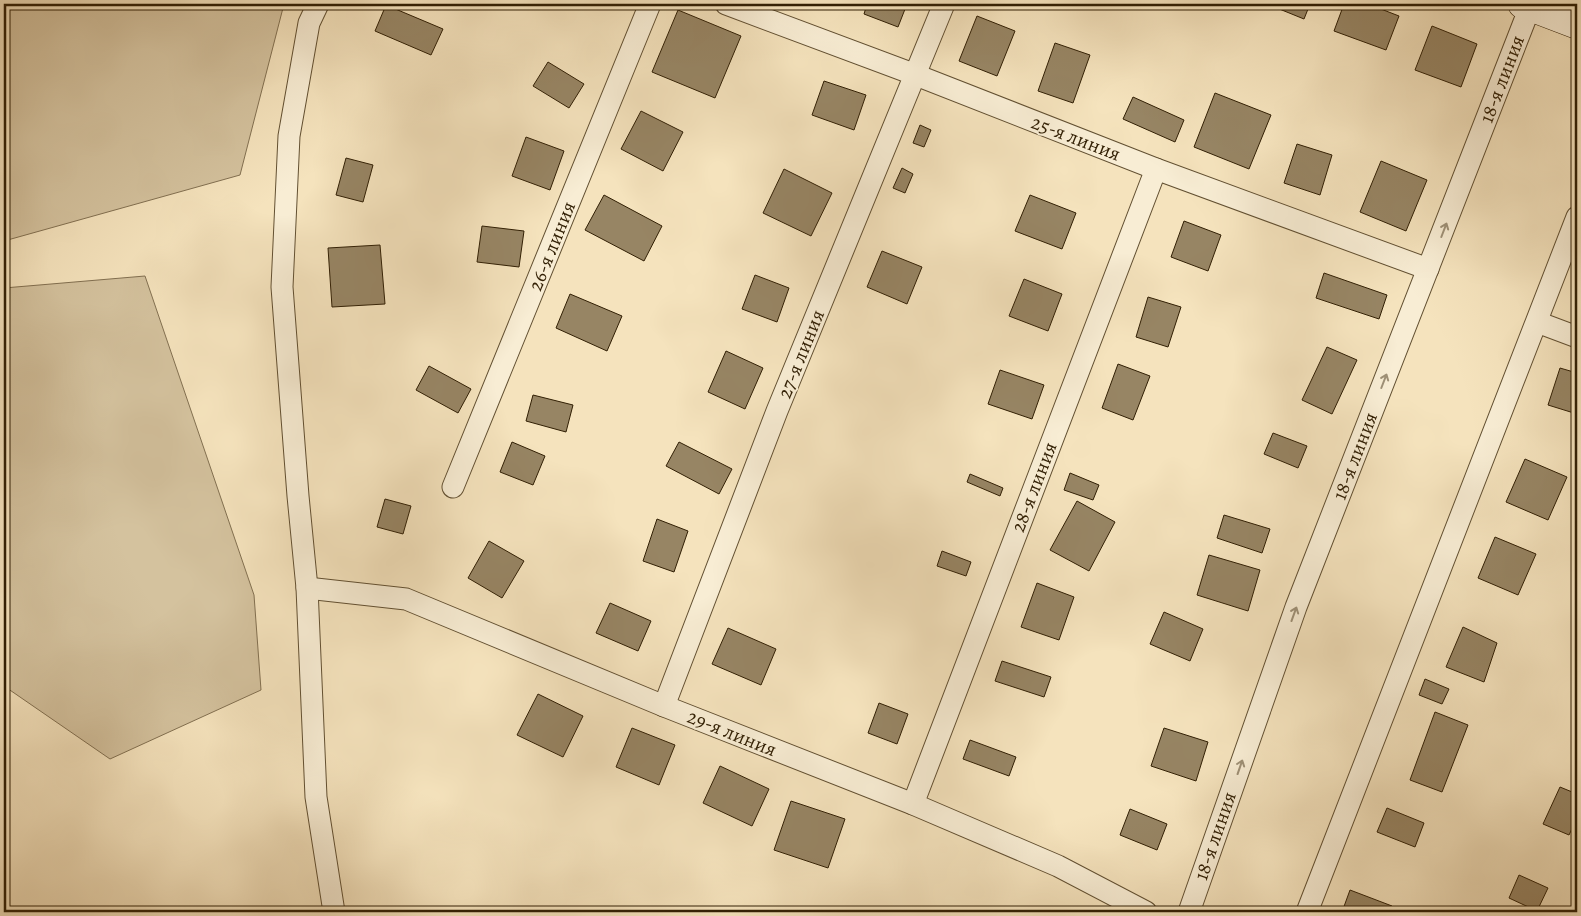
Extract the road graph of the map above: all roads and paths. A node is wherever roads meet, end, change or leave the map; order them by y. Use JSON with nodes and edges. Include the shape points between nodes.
{"nodes":[{"id":1,"x":318,"y":4,"type":"edge"},
{"id":2,"x":650,"y":4,"type":"edge"},
{"id":3,"x":726,"y":4,"type":"edge"},
{"id":4,"x":944,"y":4,"type":"edge"},
{"id":5,"x":1528,"y":5,"type":"edge"},
{"id":6,"x":1577,"y":25,"type":"edge"},
{"id":7,"x":916,"y":75,"type":"junction"},
{"id":8,"x":1156,"y":169,"type":"junction"},
{"id":9,"x":1577,"y":218,"type":"edge"},
{"id":10,"x":1428,"y":269,"type":"junction"},
{"id":11,"x":1537,"y":322,"type":"junction"},
{"id":12,"x":1577,"y":337,"type":"edge"},
{"id":13,"x":454,"y":487,"type":"dead end"},
{"id":14,"x":307,"y":588,"type":"junction"},
{"id":15,"x":664,"y":706,"type":"junction"},
{"id":16,"x":912,"y":804,"type":"junction"},
{"id":17,"x":334,"y":912,"type":"edge"},
{"id":18,"x":1146,"y":912,"type":"edge"},
{"id":19,"x":1189,"y":912,"type":"edge"},
{"id":20,"x":1307,"y":912,"type":"edge"}],
"edges":[{"from":1,"to":14,"type":"street","via":[[309,23],[289,136],[282,286]]},
{"from":2,"to":13,"type":"street","name":"26-я линия"},
{"from":3,"to":7,"type":"street","name":"25-я линия"},
{"from":4,"to":7,"type":"street","name":"27-я линия"},
{"from":5,"to":6,"type":"street"},
{"from":10,"to":5,"type":"street","name":"18-я линия","one_way":true},
{"from":7,"to":8,"type":"street","name":"25-я линия"},
{"from":7,"to":15,"type":"street","name":"27-я линия","via":[[778,411]]},
{"from":8,"to":10,"type":"street","name":"25-я линия"},
{"from":8,"to":16,"type":"street","name":"28-я линия"},
{"from":9,"to":11,"type":"street"},
{"from":19,"to":10,"type":"street","name":"18-я линия","one_way":true,"via":[[1296,607]]},
{"from":11,"to":12,"type":"street"},
{"from":11,"to":20,"type":"street"},
{"from":14,"to":15,"type":"street","name":"29-я линия","via":[[406,599]]},
{"from":14,"to":17,"type":"street","via":[[316,797]]},
{"from":15,"to":16,"type":"street","name":"29-я линия"},
{"from":16,"to":18,"type":"street","name":"29-я линия","via":[[1058,866]]}]}
